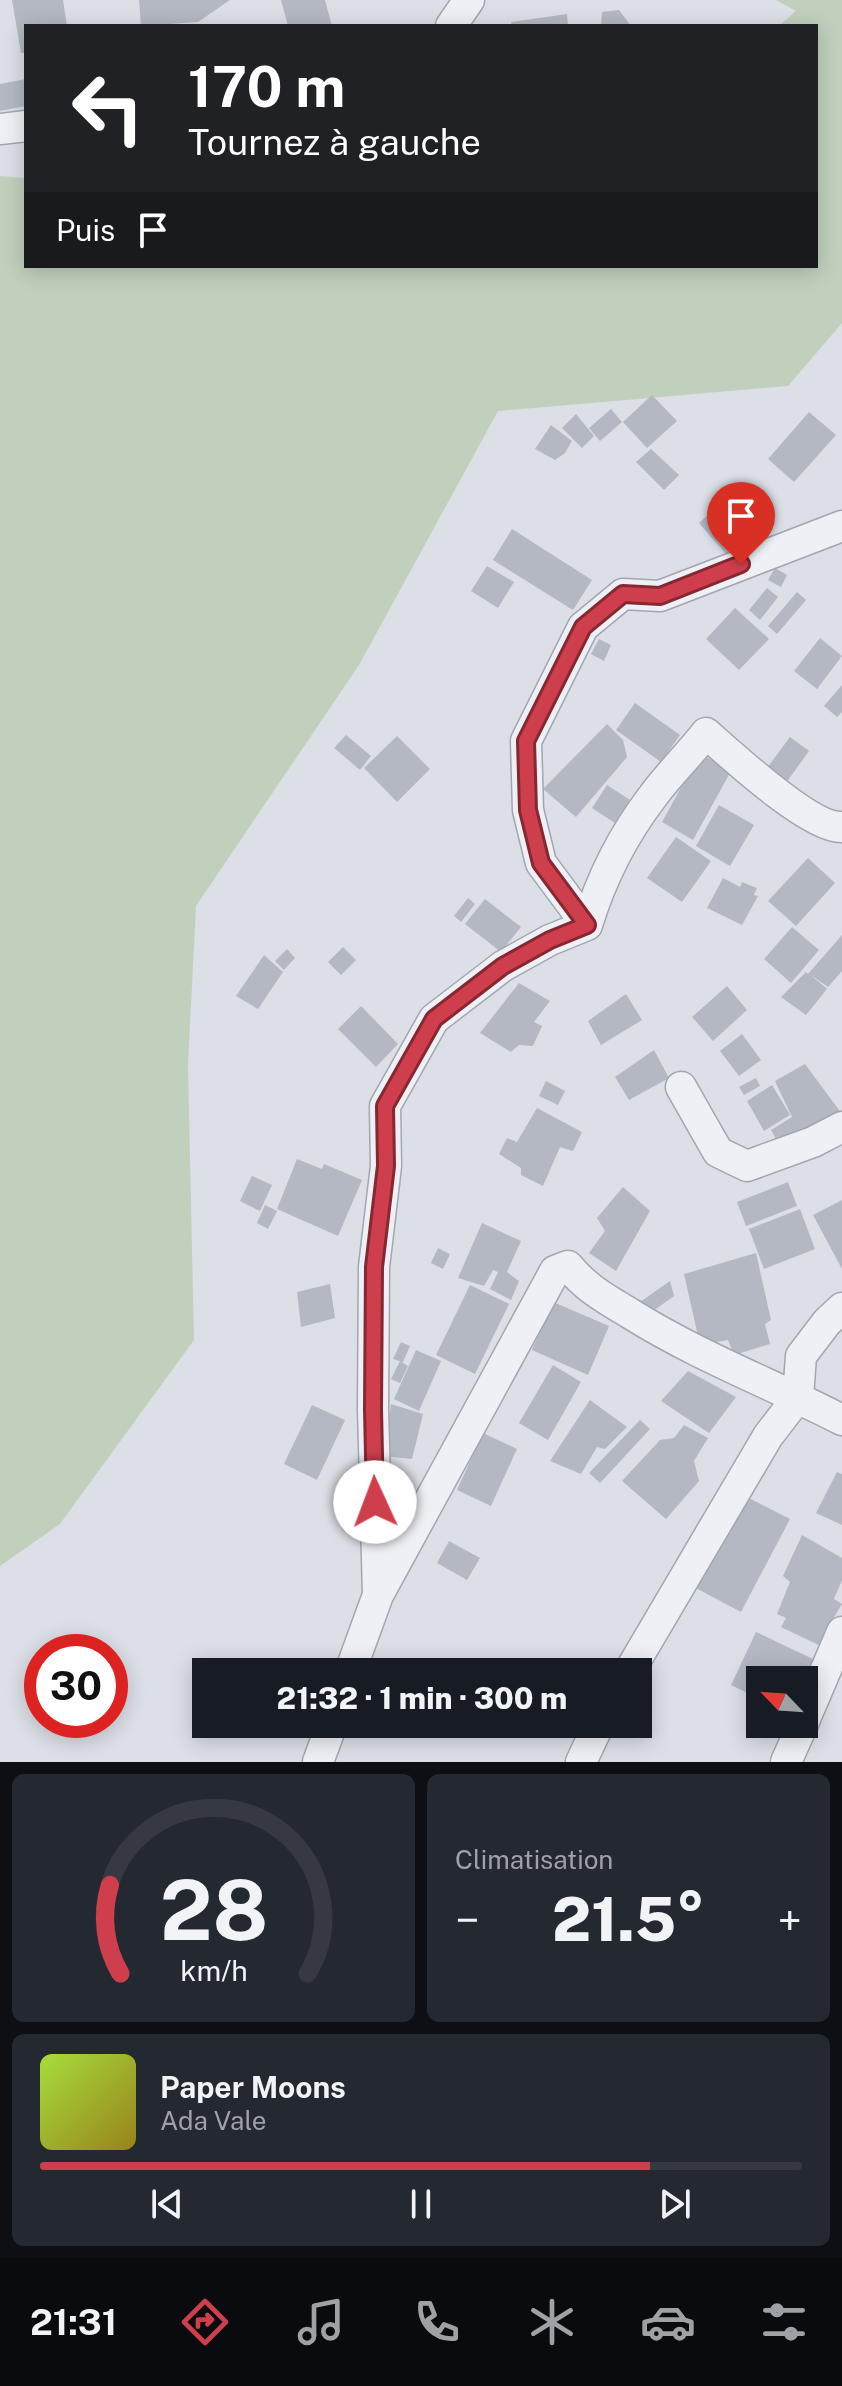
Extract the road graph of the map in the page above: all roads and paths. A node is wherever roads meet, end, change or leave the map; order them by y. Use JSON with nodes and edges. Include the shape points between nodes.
{"nodes":[{"id":1,"x":469,"y":0,"type":"edge"},
{"id":2,"x":452,"y":24,"type":"edge"},
{"id":3,"x":24,"y":126,"type":"edge"},
{"id":4,"x":0,"y":129,"type":"edge"},
{"id":5,"x":842,"y":526,"type":"edge"},
{"id":6,"x":842,"y":827,"type":"edge"},
{"id":7,"x":587,"y":925,"type":"junction"},
{"id":8,"x":681,"y":1087,"type":"dead end"},
{"id":9,"x":842,"y":1127,"type":"edge"},
{"id":10,"x":842,"y":1308,"type":"edge"},
{"id":11,"x":798,"y":1397,"type":"junction"},
{"id":12,"x":842,"y":1420,"type":"edge"},
{"id":13,"x":378,"y":1595,"type":"junction"},
{"id":14,"x":842,"y":1632,"type":"edge"},
{"id":15,"x":355,"y":1658,"type":"edge"},
{"id":16,"x":637,"y":1658,"type":"edge"},
{"id":17,"x":818,"y":1687,"type":"edge"},
{"id":18,"x":327,"y":1738,"type":"edge"},
{"id":19,"x":592,"y":1738,"type":"edge"},
{"id":20,"x":796,"y":1738,"type":"edge"},
{"id":21,"x":318,"y":1762,"type":"edge"},
{"id":22,"x":581,"y":1762,"type":"edge"},
{"id":23,"x":786,"y":1762,"type":"edge"}],
"edges":[{"from":1,"to":2,"type":"street"},
{"from":3,"to":4,"type":"street"},
{"from":5,"to":7,"type":"street","via":[[660,596],[623,594],[583,627],[526,741],[528,810],[541,863]]},
{"from":6,"to":7,"type":"street","via":[[826,824],[762,782],[706,733],[633,824],[598,890]]},
{"from":7,"to":13,"type":"street","via":[[503,966],[434,1019],[385,1106],[386,1166],[374,1267]]},
{"from":8,"to":9,"type":"street","via":[[718,1152],[747,1166]]},
{"from":10,"to":11,"type":"street","via":[[801,1356]]},
{"from":11,"to":12,"type":"street"},
{"from":11,"to":13,"type":"street","via":[[660,1332],[584,1285],[568,1266],[555,1271]]},
{"from":11,"to":16,"type":"street","via":[[768,1436]]},
{"from":13,"to":15,"type":"street"},
{"from":14,"to":17,"type":"street"},
{"from":18,"to":21,"type":"street"},
{"from":19,"to":22,"type":"street"},
{"from":20,"to":23,"type":"street"}]}
